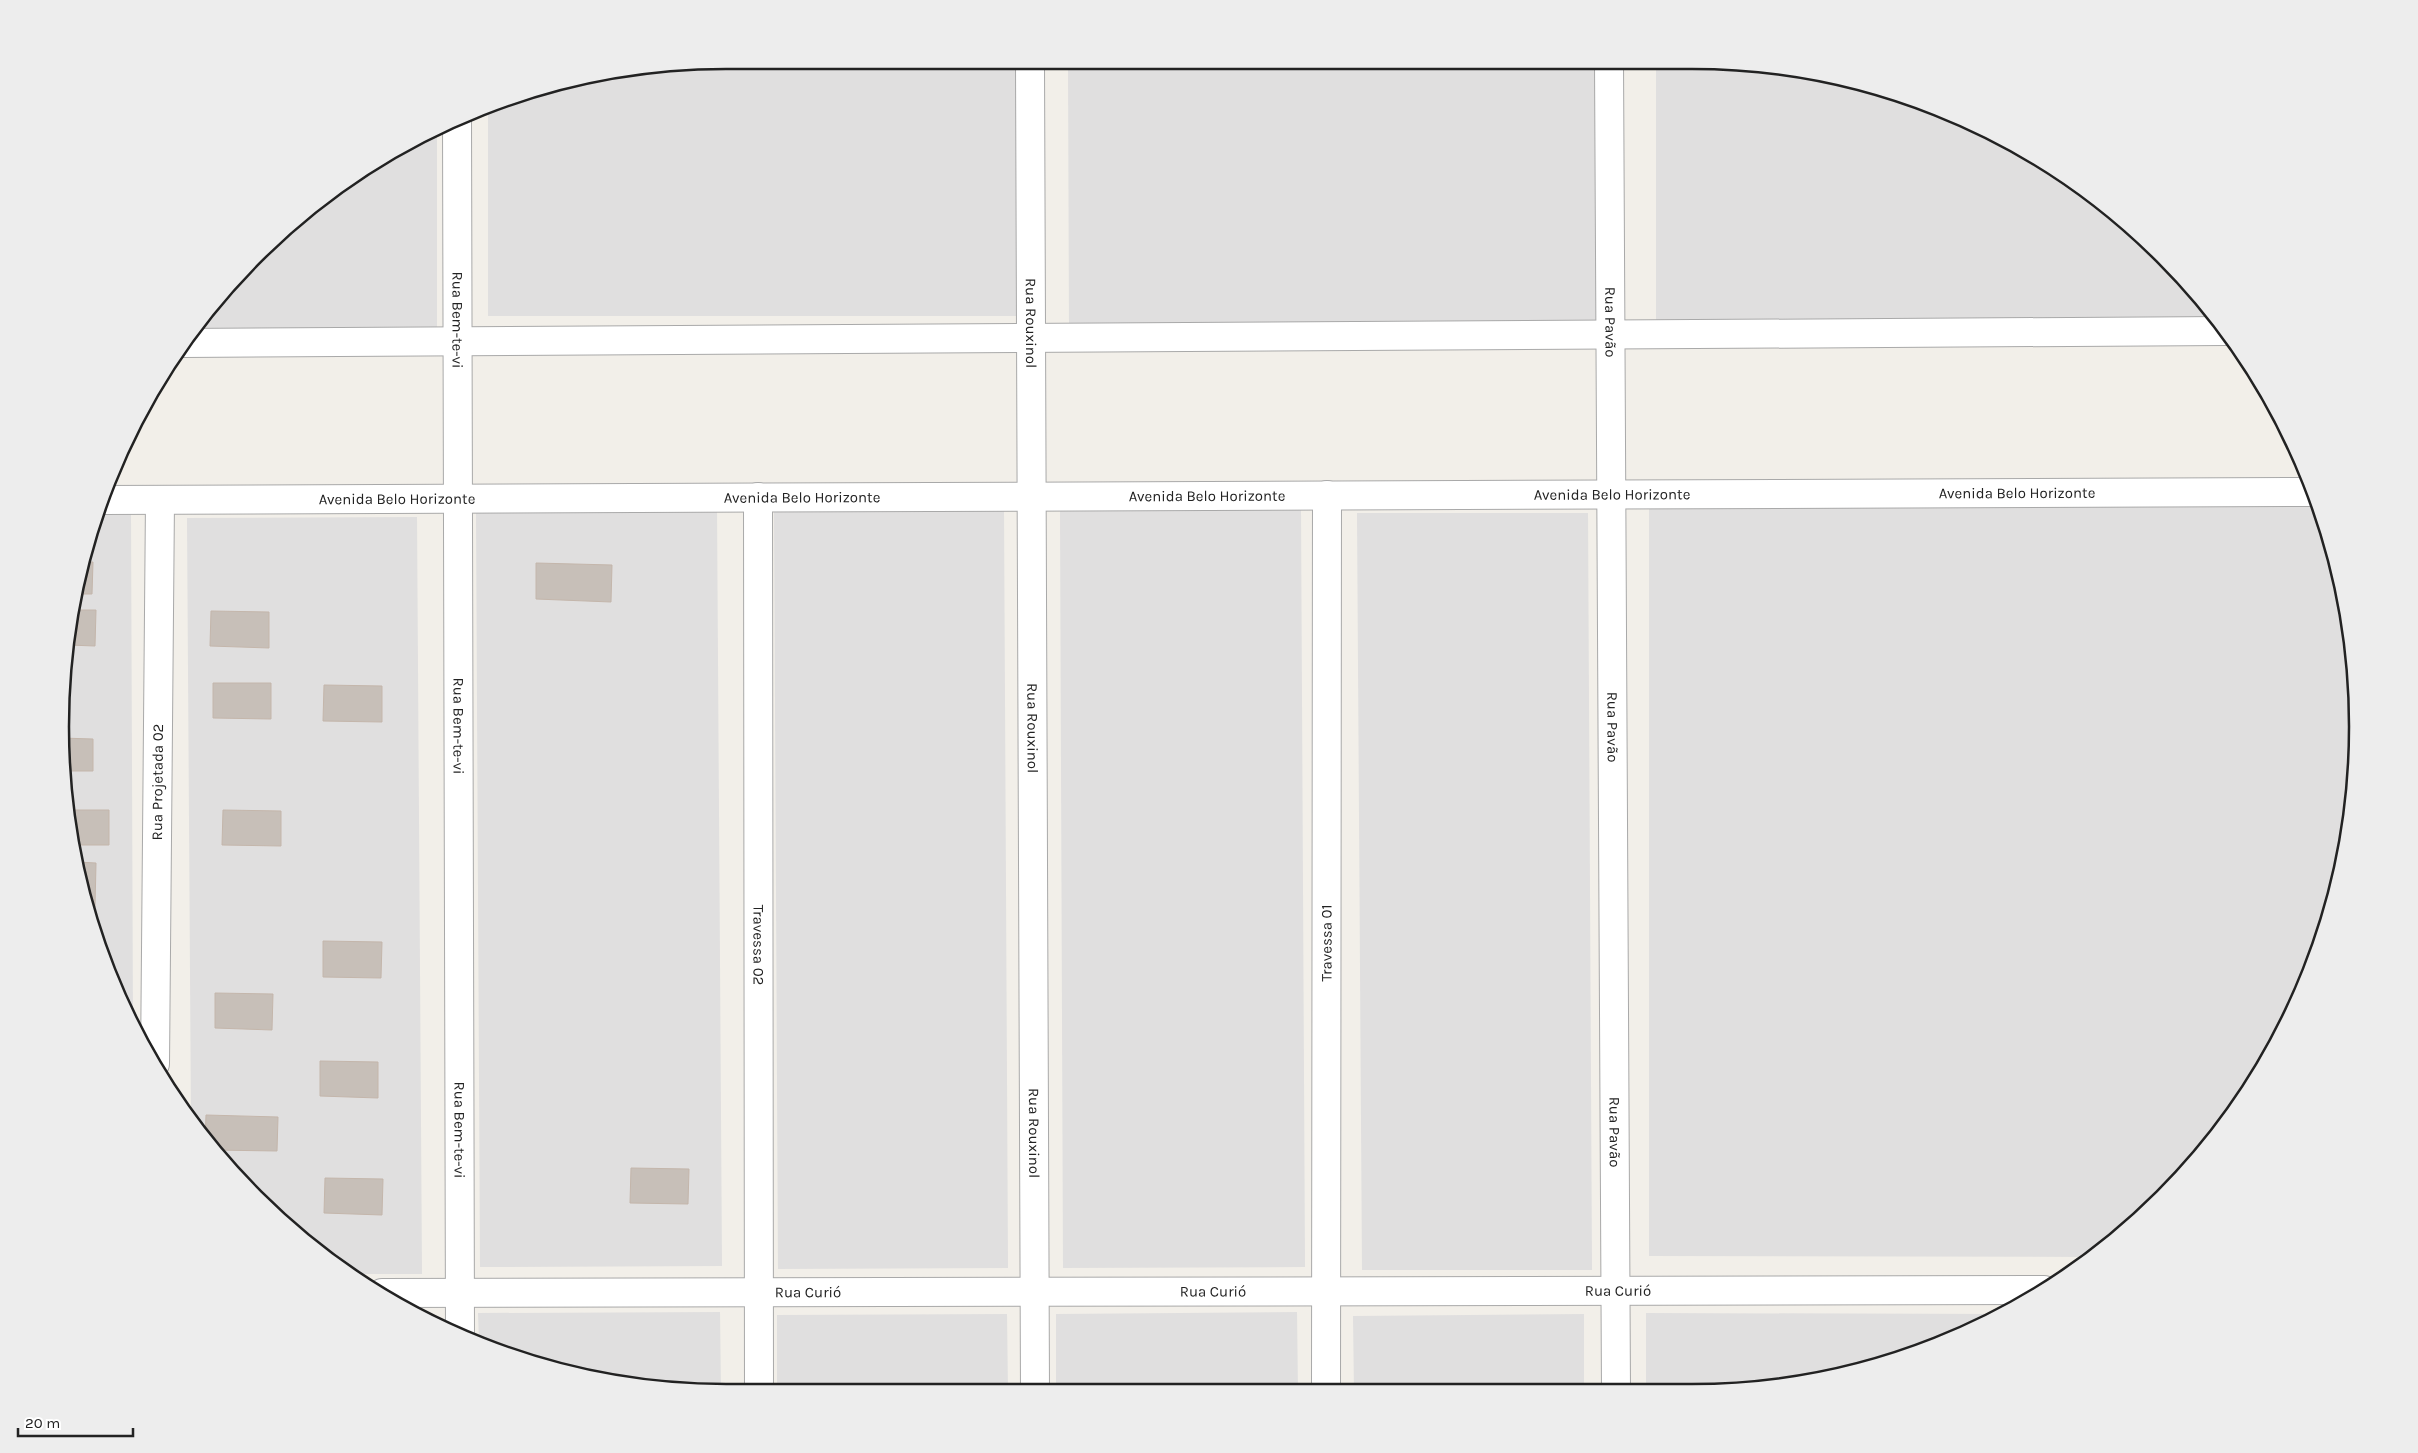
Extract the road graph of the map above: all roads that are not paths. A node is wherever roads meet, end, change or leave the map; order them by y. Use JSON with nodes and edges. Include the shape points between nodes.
{"nodes":[{"id":1,"x":1030,"y":69,"type":"edge"},
{"id":2,"x":1610,"y":69,"type":"edge"},
{"id":3,"x":457,"y":127,"type":"edge"},
{"id":4,"x":2217,"y":331,"type":"edge"},
{"id":5,"x":1611,"y":335,"type":"junction"},
{"id":6,"x":1031,"y":338,"type":"junction"},
{"id":7,"x":457,"y":341,"type":"junction"},
{"id":8,"x":193,"y":343,"type":"edge"},
{"id":9,"x":2305,"y":492,"type":"edge"},
{"id":10,"x":1611,"y":494,"type":"junction"},
{"id":11,"x":1327,"y":495,"type":"junction"},
{"id":12,"x":1031,"y":496,"type":"junction"},
{"id":13,"x":758,"y":497,"type":"junction"},
{"id":14,"x":458,"y":499,"type":"junction"},
{"id":15,"x":110,"y":500,"type":"edge"},
{"id":16,"x":160,"y":500,"type":"junction"},
{"id":17,"x":155,"y":1051,"type":"edge"},
{"id":18,"x":2030,"y":1290,"type":"edge"},
{"id":19,"x":1615,"y":1291,"type":"junction"},
{"id":20,"x":1034,"y":1292,"type":"junction"},
{"id":21,"x":1326,"y":1292,"type":"junction"},
{"id":22,"x":393,"y":1293,"type":"edge"},
{"id":23,"x":460,"y":1293,"type":"junction"},
{"id":24,"x":759,"y":1293,"type":"junction"},
{"id":25,"x":460,"y":1327,"type":"edge"},
{"id":26,"x":759,"y":1384,"type":"edge"},
{"id":27,"x":1034,"y":1384,"type":"edge"},
{"id":28,"x":1326,"y":1384,"type":"edge"},
{"id":29,"x":1616,"y":1384,"type":"edge"}],
"edges":[{"from":1,"to":6,"type":"street","name":"Rua Rouxinol"},
{"from":2,"to":5,"type":"street","name":"Rua Pavão"},
{"from":3,"to":7,"type":"street","name":"Rua Bem-te-vi"},
{"from":4,"to":5,"type":"street"},
{"from":5,"to":6,"type":"street"},
{"from":5,"to":10,"type":"street","name":"Rua Pavão"},
{"from":6,"to":7,"type":"street"},
{"from":6,"to":12,"type":"street","name":"Rua Rouxinol"},
{"from":7,"to":8,"type":"street"},
{"from":7,"to":14,"type":"street","name":"Rua Bem-te-vi"},
{"from":9,"to":10,"type":"street","name":"Avenida Belo Horizonte"},
{"from":10,"to":11,"type":"street","name":"Avenida Belo Horizonte"},
{"from":10,"to":19,"type":"street","name":"Rua Pavão"},
{"from":11,"to":12,"type":"street","name":"Avenida Belo Horizonte"},
{"from":11,"to":21,"type":"street","name":"Travessa 01"},
{"from":12,"to":13,"type":"street","name":"Avenida Belo Horizonte"},
{"from":12,"to":20,"type":"street","name":"Rua Rouxinol"},
{"from":13,"to":14,"type":"street","name":"Avenida Belo Horizonte"},
{"from":13,"to":24,"type":"street","name":"Travessa 02"},
{"from":14,"to":16,"type":"street","name":"Avenida Belo Horizonte"},
{"from":14,"to":23,"type":"street","name":"Rua Bem-te-vi"},
{"from":15,"to":16,"type":"street","name":"Avenida Belo Horizonte"},
{"from":16,"to":17,"type":"street","name":"Rua Projetada 02"},
{"from":18,"to":19,"type":"street","name":"Rua Curió"},
{"from":19,"to":21,"type":"street","name":"Rua Curió"},
{"from":19,"to":29,"type":"street","name":"Rua Pavão"},
{"from":20,"to":21,"type":"street","name":"Rua Curió"},
{"from":20,"to":24,"type":"street","name":"Rua Curió"},
{"from":20,"to":27,"type":"street","name":"Rua Rouxinol"},
{"from":21,"to":28,"type":"street","name":"Travessa 01"},
{"from":22,"to":23,"type":"street","name":"Rua Curió"},
{"from":23,"to":24,"type":"street","name":"Rua Curió"},
{"from":23,"to":25,"type":"street","name":"Rua Bem-te-vi"},
{"from":24,"to":26,"type":"street","name":"Travessa 02"}]}
